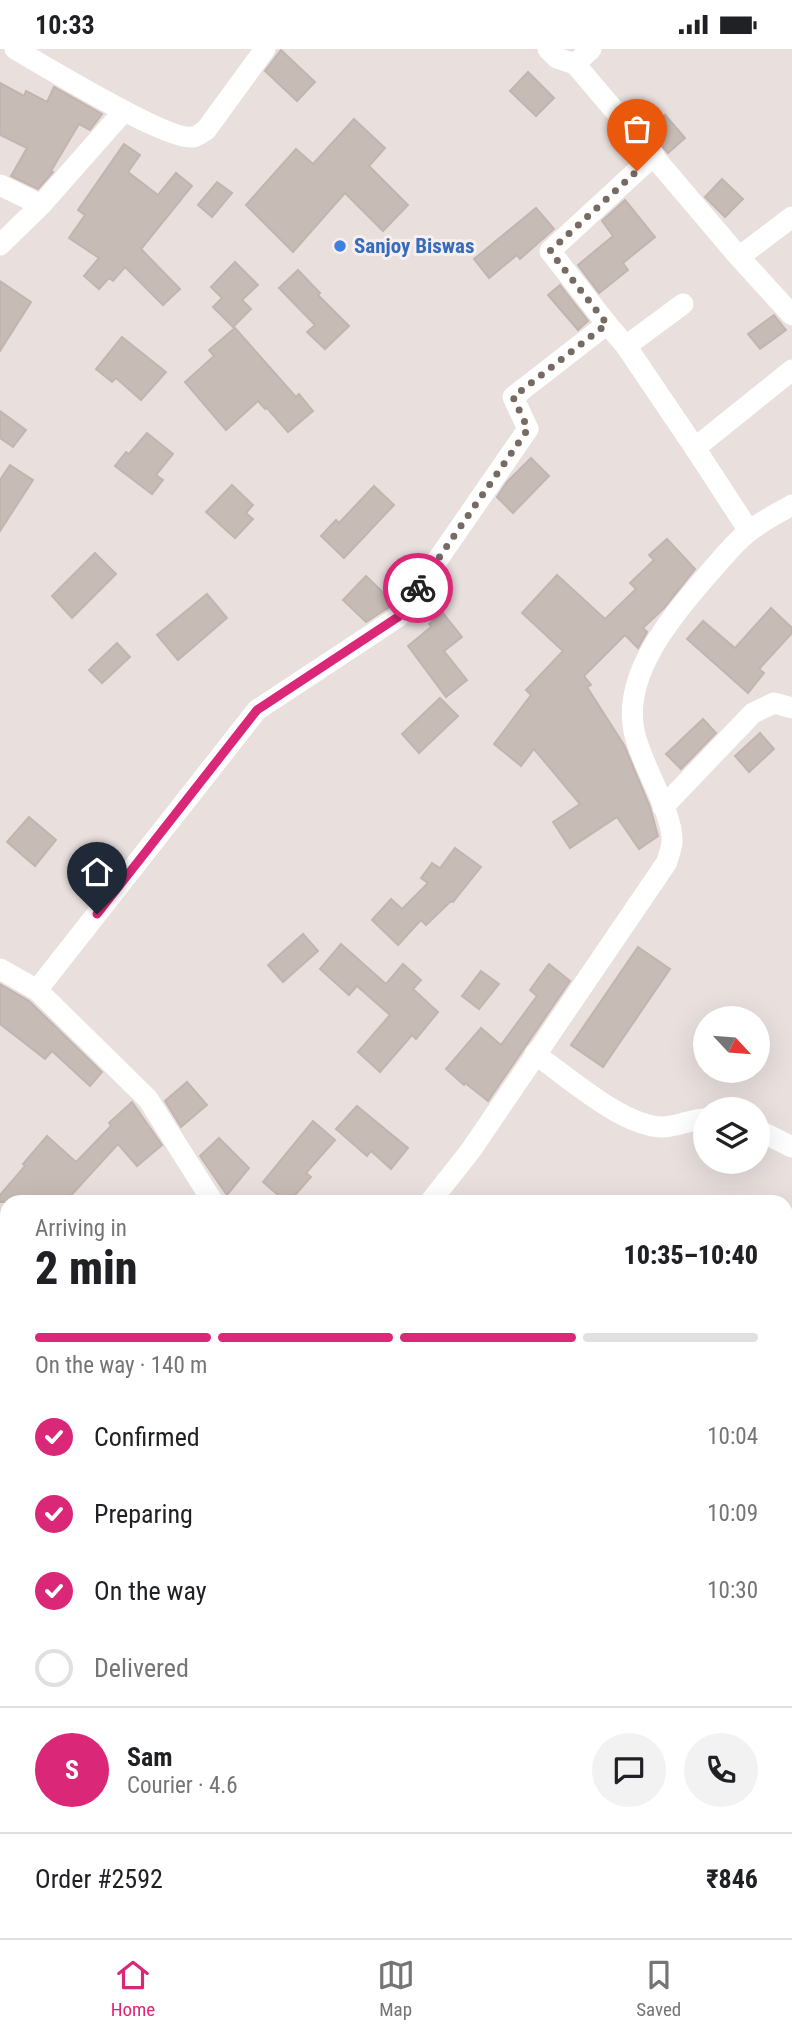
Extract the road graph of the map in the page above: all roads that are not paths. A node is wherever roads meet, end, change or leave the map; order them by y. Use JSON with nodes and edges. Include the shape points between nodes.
{"nodes":[{"id":1,"x":15,"y":49,"type":"edge"},
{"id":2,"x":265,"y":49,"type":"edge"},
{"id":3,"x":548,"y":49,"type":"edge"},
{"id":4,"x":591,"y":49,"type":"edge"},
{"id":5,"x":575,"y":64,"type":"junction"},
{"id":6,"x":124,"y":111,"type":"junction"},
{"id":7,"x":654,"y":155,"type":"junction"},
{"id":8,"x":0,"y":185,"type":"edge"},
{"id":9,"x":41,"y":205,"type":"junction"},
{"id":10,"x":792,"y":217,"type":"edge"},
{"id":11,"x":0,"y":244,"type":"edge"},
{"id":12,"x":739,"y":257,"type":"junction"},
{"id":13,"x":683,"y":304,"type":"dead end"},
{"id":14,"x":792,"y":315,"type":"edge"},
{"id":15,"x":607,"y":324,"type":"junction"},
{"id":16,"x":626,"y":347,"type":"junction"},
{"id":17,"x":792,"y":370,"type":"edge"},
{"id":18,"x":695,"y":448,"type":"junction"},
{"id":19,"x":792,"y":505,"type":"edge"},
{"id":20,"x":749,"y":531,"type":"junction"},
{"id":21,"x":792,"y":708,"type":"edge"},
{"id":22,"x":663,"y":807,"type":"junction"},
{"id":23,"x":0,"y":969,"type":"edge"},
{"id":24,"x":37,"y":990,"type":"junction"},
{"id":25,"x":535,"y":1054,"type":"junction"},
{"id":26,"x":693,"y":1121,"type":"edge"},
{"id":27,"x":770,"y":1136,"type":"edge"},
{"id":28,"x":792,"y":1147,"type":"edge"},
{"id":29,"x":209,"y":1195,"type":"edge"},
{"id":30,"x":436,"y":1195,"type":"edge"}],
"edges":[{"from":1,"to":6,"type":"street"},
{"from":2,"to":6,"type":"street","via":[[206,129],[194,137],[181,136]]},
{"from":3,"to":5,"type":"street"},
{"from":4,"to":5,"type":"street"},
{"from":5,"to":7,"type":"street"},
{"from":6,"to":9,"type":"street"},
{"from":7,"to":12,"type":"street"},
{"from":7,"to":15,"type":"street","via":[[550,251]]},
{"from":8,"to":9,"type":"street"},
{"from":9,"to":11,"type":"street"},
{"from":10,"to":12,"type":"street"},
{"from":12,"to":14,"type":"street"},
{"from":13,"to":16,"type":"street"},
{"from":15,"to":16,"type":"street"},
{"from":15,"to":24,"type":"street","via":[[513,397],[528,429],[398,617],[257,710]]},
{"from":16,"to":18,"type":"street"},
{"from":17,"to":18,"type":"street"},
{"from":18,"to":20,"type":"street"},
{"from":19,"to":20,"type":"street"},
{"from":20,"to":22,"type":"street","via":[[678,610],[643,667],[631,704],[634,731]]},
{"from":21,"to":22,"type":"street","via":[[774,703],[753,713]]},
{"from":22,"to":25,"type":"street","via":[[672,842],[667,862]]},
{"from":23,"to":24,"type":"street"},
{"from":24,"to":29,"type":"street","via":[[148,1099]]},
{"from":25,"to":26,"type":"street","via":[[637,1123],[664,1127]]},
{"from":25,"to":30,"type":"street"},
{"from":27,"to":28,"type":"street"}]}
